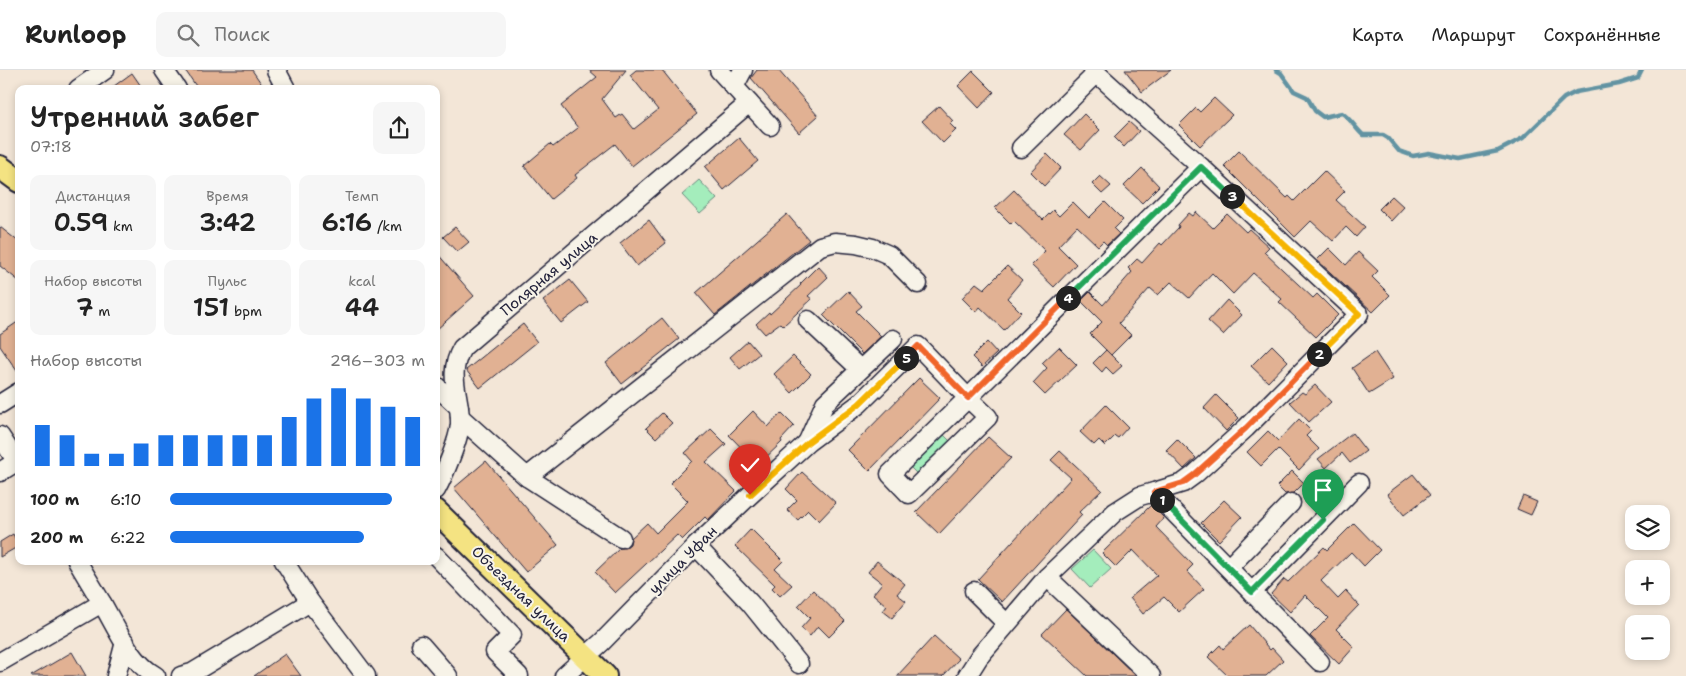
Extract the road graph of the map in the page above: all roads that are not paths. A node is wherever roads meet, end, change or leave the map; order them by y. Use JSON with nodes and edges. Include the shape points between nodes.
{"nodes":[{"id":1,"x":105,"y":70,"type":"edge"},
{"id":2,"x":164,"y":70,"type":"edge"},
{"id":3,"x":276,"y":70,"type":"edge"},
{"id":4,"x":720,"y":70,"type":"edge"},
{"id":5,"x":743,"y":70,"type":"edge"},
{"id":6,"x":1095,"y":72,"type":"edge"},
{"id":7,"x":84,"y":85,"type":"edge"},
{"id":8,"x":173,"y":85,"type":"edge"},
{"id":9,"x":284,"y":85,"type":"edge"},
{"id":10,"x":734,"y":86,"type":"junction"},
{"id":11,"x":749,"y":103,"type":"junction"},
{"id":12,"x":770,"y":126,"type":"dead end"},
{"id":13,"x":1021,"y":148,"type":"dead end"},
{"id":14,"x":0,"y":167,"type":"edge"},
{"id":15,"x":1201,"y":167,"type":"junction"},
{"id":16,"x":15,"y":178,"type":"edge"},
{"id":17,"x":918,"y":284,"type":"dead end"},
{"id":18,"x":808,"y":320,"type":"dead end"},
{"id":19,"x":893,"y":340,"type":"dead end"},
{"id":20,"x":860,"y":370,"type":"junction"},
{"id":21,"x":440,"y":391,"type":"edge"},
{"id":22,"x":15,"y":395,"type":"edge"},
{"id":23,"x":968,"y":398,"type":"junction"},
{"id":24,"x":0,"y":404,"type":"edge"},
{"id":25,"x":459,"y":412,"type":"junction"},
{"id":26,"x":0,"y":436,"type":"edge"},
{"id":27,"x":808,"y":442,"type":"junction"},
{"id":28,"x":15,"y":458,"type":"edge"},
{"id":29,"x":15,"y":464,"type":"edge"},
{"id":30,"x":0,"y":472,"type":"edge"},
{"id":31,"x":527,"y":477,"type":"junction"},
{"id":32,"x":440,"y":480,"type":"edge"},
{"id":33,"x":1359,"y":483,"type":"dead end"},
{"id":34,"x":1154,"y":492,"type":"junction"},
{"id":35,"x":1291,"y":503,"type":"dead end"},
{"id":36,"x":440,"y":520,"type":"edge"},
{"id":37,"x":621,"y":538,"type":"dead end"},
{"id":38,"x":696,"y":546,"type":"junction"},
{"id":39,"x":440,"y":560,"type":"edge"},
{"id":40,"x":79,"y":565,"type":"edge"},
{"id":41,"x":287,"y":565,"type":"edge"},
{"id":42,"x":1229,"y":567,"type":"junction"},
{"id":43,"x":1047,"y":577,"type":"junction"},
{"id":44,"x":974,"y":591,"type":"dead end"},
{"id":45,"x":1252,"y":592,"type":"junction"},
{"id":46,"x":310,"y":602,"type":"junction"},
{"id":47,"x":102,"y":603,"type":"junction"},
{"id":48,"x":1006,"y":623,"type":"junction"},
{"id":49,"x":125,"y":642,"type":"junction"},
{"id":50,"x":421,"y":645,"type":"dead end"},
{"id":51,"x":586,"y":657,"type":"junction"},
{"id":52,"x":0,"y":662,"type":"edge"},
{"id":53,"x":1320,"y":662,"type":"dead end"},
{"id":54,"x":800,"y":664,"type":"dead end"},
{"id":55,"x":116,"y":676,"type":"edge"},
{"id":56,"x":156,"y":676,"type":"edge"},
{"id":57,"x":181,"y":676,"type":"edge"},
{"id":58,"x":366,"y":676,"type":"edge"},
{"id":59,"x":448,"y":676,"type":"edge"},
{"id":60,"x":519,"y":676,"type":"edge"},
{"id":61,"x":564,"y":676,"type":"edge"},
{"id":62,"x":605,"y":676,"type":"edge"},
{"id":63,"x":967,"y":676,"type":"edge"},
{"id":64,"x":1151,"y":676,"type":"edge"}],
"edges":[{"from":1,"to":7,"type":"street"},
{"from":2,"to":8,"type":"street"},
{"from":3,"to":9,"type":"street"},
{"from":4,"to":10,"type":"street"},
{"from":5,"to":10,"type":"street"},
{"from":6,"to":13,"type":"street"},
{"from":6,"to":15,"type":"street"},
{"from":10,"to":11,"type":"street"},
{"from":11,"to":12,"type":"street"},
{"from":11,"to":25,"type":"street","name":"Полярная улица","via":[[462,348],[453,372]]},
{"from":14,"to":16,"type":"main road"},
{"from":15,"to":23,"type":"street"},
{"from":15,"to":34,"type":"street","via":[[1359,314],[1246,428],[1194,475],[1183,483]]},
{"from":17,"to":31,"type":"street","via":[[889,255],[873,248],[835,242],[820,246]]},
{"from":18,"to":20,"type":"street"},
{"from":19,"to":20,"type":"street"},
{"from":20,"to":27,"type":"street","via":[[825,403]]},
{"from":21,"to":25,"type":"street"},
{"from":22,"to":24,"type":"street"},
{"from":23,"to":23,"type":"street","via":[[890,474],[909,494],[988,418]]},
{"from":23,"to":27,"type":"street","name":"улица Уфан","via":[[918,346],[859,404]]},
{"from":25,"to":31,"type":"street"},
{"from":25,"to":32,"type":"street","name":"Полярная улица","via":[[458,436]]},
{"from":26,"to":28,"type":"street"},
{"from":27,"to":38,"type":"street","name":"улица Уфан"},
{"from":29,"to":30,"type":"street"},
{"from":31,"to":37,"type":"street"},
{"from":33,"to":45,"type":"street"},
{"from":34,"to":42,"type":"street"},
{"from":34,"to":43,"type":"street","via":[[1140,496],[1115,512]]},
{"from":35,"to":42,"type":"street"},
{"from":36,"to":51,"type":"main road","name":"Объездная улица"},
{"from":38,"to":51,"type":"street","name":"улица Уфан"},
{"from":38,"to":54,"type":"street","via":[[750,603]]},
{"from":39,"to":60,"type":"street","via":[[512,635],[495,652]]},
{"from":40,"to":47,"type":"street"},
{"from":41,"to":46,"type":"street"},
{"from":42,"to":45,"type":"street"},
{"from":43,"to":48,"type":"street"},
{"from":43,"to":64,"type":"street"},
{"from":44,"to":48,"type":"street"},
{"from":45,"to":53,"type":"street"},
{"from":46,"to":57,"type":"street","via":[[197,670]]},
{"from":46,"to":58,"type":"street"},
{"from":47,"to":49,"type":"street"},
{"from":47,"to":52,"type":"street"},
{"from":48,"to":63,"type":"street"},
{"from":49,"to":55,"type":"street"},
{"from":49,"to":56,"type":"street","via":[[137,662]]},
{"from":50,"to":59,"type":"street"},
{"from":51,"to":61,"type":"street","name":"улица Уфан"},
{"from":51,"to":62,"type":"main road","name":"Объездная улица"}]}
